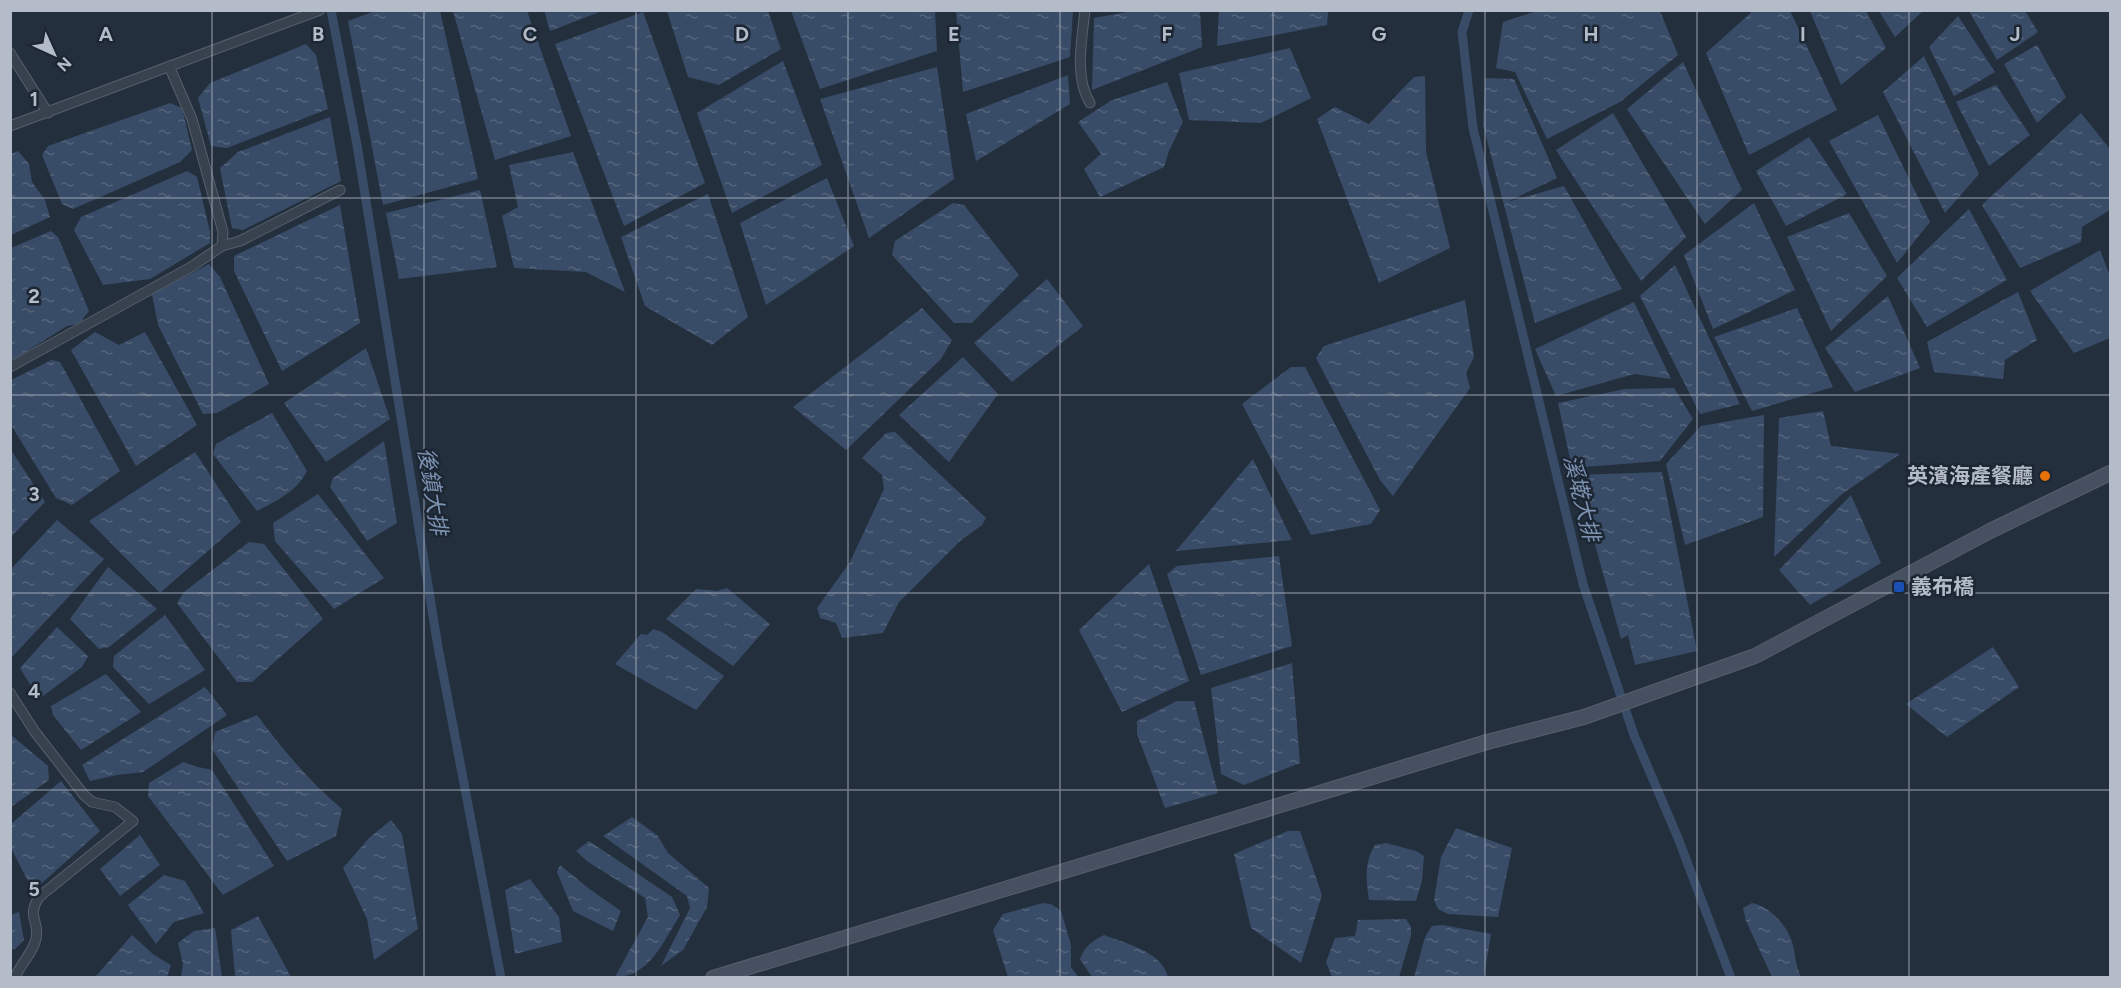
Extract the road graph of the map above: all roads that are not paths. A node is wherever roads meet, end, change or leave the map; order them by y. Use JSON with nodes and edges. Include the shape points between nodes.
{"nodes":[{"id":1,"x":320,"y":10,"type":"edge"},
{"id":2,"x":1085,"y":10,"type":"edge"},
{"id":3,"x":10,"y":53,"type":"edge"},
{"id":4,"x":170,"y":66,"type":"junction"},
{"id":5,"x":1090,"y":104,"type":"dead end"},
{"id":6,"x":48,"y":113,"type":"junction"},
{"id":7,"x":10,"y":126,"type":"edge"},
{"id":8,"x":340,"y":190,"type":"dead end"},
{"id":9,"x":222,"y":246,"type":"junction"},
{"id":10,"x":10,"y":367,"type":"edge"},
{"id":11,"x":2110,"y":473,"type":"edge"},
{"id":12,"x":10,"y":693,"type":"edge"},
{"id":13,"x":15,"y":978,"type":"edge"},
{"id":14,"x":713,"y":978,"type":"edge"}],
"edges":[{"from":1,"to":4,"type":"street"},
{"from":2,"to":5,"type":"street","via":[[1080,62]]},
{"from":3,"to":6,"type":"street"},
{"from":4,"to":6,"type":"street"},
{"from":4,"to":9,"type":"street","via":[[201,147],[223,232]]},
{"from":6,"to":7,"type":"street"},
{"from":8,"to":9,"type":"street","via":[[240,241]]},
{"from":9,"to":10,"type":"street"},
{"from":11,"to":14,"type":"main road","via":[[1990,531],[1755,656],[1624,704],[1487,742]]},
{"from":12,"to":13,"type":"street","via":[[84,795],[92,802],[115,807],[133,821],[39,897],[32,913],[36,941]]}]}
